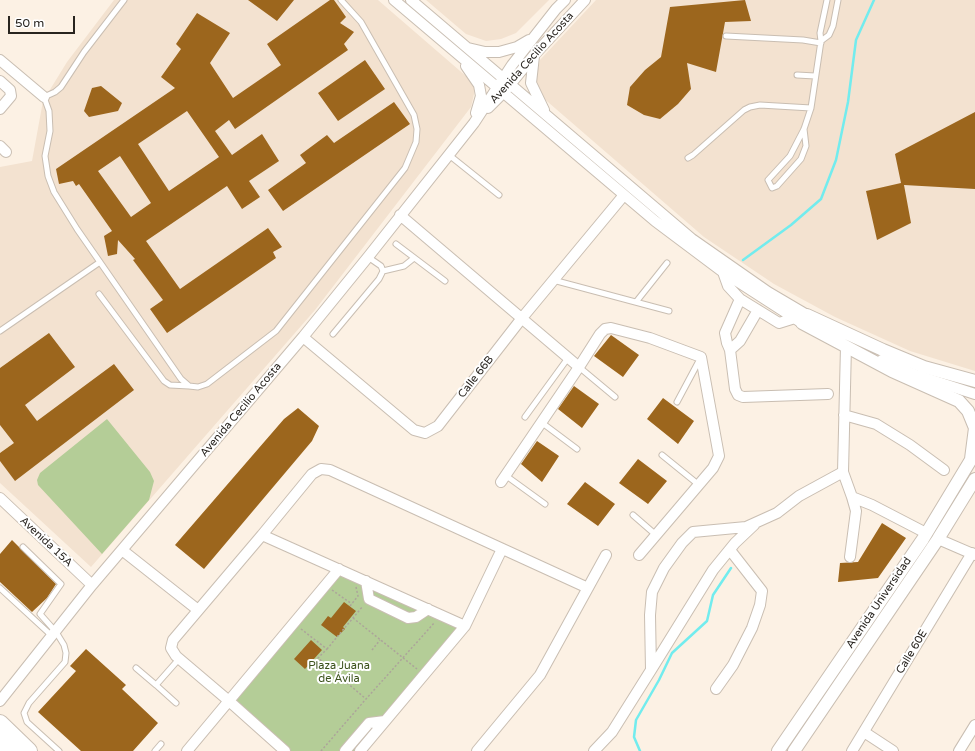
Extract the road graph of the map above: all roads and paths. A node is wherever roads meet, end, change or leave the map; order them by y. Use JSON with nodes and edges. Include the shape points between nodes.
{"nodes":[{"id":1,"x":124,"y":0,"type":"edge"},
{"id":2,"x":341,"y":0,"type":"edge"},
{"id":3,"x":394,"y":0,"type":"edge"},
{"id":4,"x":411,"y":0,"type":"edge"},
{"id":5,"x":564,"y":0,"type":"edge"},
{"id":6,"x":586,"y":0,"type":"edge"},
{"id":7,"x":826,"y":0,"type":"edge"},
{"id":8,"x":838,"y":0,"type":"edge"},
{"id":9,"x":534,"y":36,"type":"junction"},
{"id":10,"x":726,"y":36,"type":"dead end"},
{"id":11,"x":821,"y":42,"type":"junction"},
{"id":12,"x":466,"y":47,"type":"junction"},
{"id":13,"x":455,"y":52,"type":"junction"},
{"id":14,"x":535,"y":54,"type":"junction"},
{"id":15,"x":0,"y":60,"type":"edge"},
{"id":16,"x":797,"y":75,"type":"dead end"},
{"id":17,"x":815,"y":76,"type":"junction"},
{"id":18,"x":0,"y":80,"type":"edge"},
{"id":19,"x":503,"y":86,"type":"junction"},
{"id":20,"x":44,"y":97,"type":"junction"},
{"id":21,"x":810,"y":108,"type":"junction"},
{"id":22,"x":0,"y":109,"type":"edge"},
{"id":23,"x":548,"y":117,"type":"junction"},
{"id":24,"x":476,"y":119,"type":"junction"},
{"id":25,"x":804,"y":129,"type":"junction"},
{"id":26,"x":449,"y":154,"type":"junction"},
{"id":27,"x":688,"y":158,"type":"dead end"},
{"id":28,"x":499,"y":195,"type":"dead end"},
{"id":29,"x":624,"y":195,"type":"junction"},
{"id":30,"x":400,"y":216,"type":"junction"},
{"id":31,"x":396,"y":244,"type":"dead end"},
{"id":32,"x":368,"y":257,"type":"junction"},
{"id":33,"x":414,"y":258,"type":"junction"},
{"id":34,"x":100,"y":262,"type":"junction"},
{"id":35,"x":666,"y":263,"type":"dead end"},
{"id":36,"x":383,"y":271,"type":"junction"},
{"id":37,"x":723,"y":272,"type":"junction"},
{"id":38,"x":553,"y":280,"type":"junction"},
{"id":39,"x":445,"y":281,"type":"dead end"},
{"id":40,"x":98,"y":294,"type":"dead end"},
{"id":41,"x":740,"y":299,"type":"junction"},
{"id":42,"x":636,"y":302,"type":"junction"},
{"id":43,"x":758,"y":310,"type":"junction"},
{"id":44,"x":669,"y":311,"type":"dead end"},
{"id":45,"x":522,"y":318,"type":"junction"},
{"id":46,"x":801,"y":318,"type":"junction"},
{"id":47,"x":0,"y":331,"type":"edge"},
{"id":48,"x":333,"y":334,"type":"dead end"},
{"id":49,"x":303,"y":337,"type":"junction"},
{"id":50,"x":846,"y":346,"type":"junction"},
{"id":51,"x":730,"y":350,"type":"junction"},
{"id":52,"x":701,"y":356,"type":"junction"},
{"id":53,"x":568,"y":358,"type":"junction"},
{"id":54,"x":579,"y":367,"type":"junction"},
{"id":55,"x":975,"y":381,"type":"edge"},
{"id":56,"x":189,"y":386,"type":"junction"},
{"id":57,"x":828,"y":394,"type":"dead end"},
{"id":58,"x":975,"y":394,"type":"edge"},
{"id":59,"x":615,"y":397,"type":"dead end"},
{"id":60,"x":677,"y":402,"type":"dead end"},
{"id":61,"x":844,"y":415,"type":"junction"},
{"id":62,"x":525,"y":417,"type":"dead end"},
{"id":63,"x":541,"y":422,"type":"junction"},
{"id":64,"x":577,"y":449,"type":"dead end"},
{"id":65,"x":662,"y":455,"type":"dead end"},
{"id":66,"x":973,"y":457,"type":"edge"},
{"id":67,"x":944,"y":470,"type":"dead end"},
{"id":68,"x":843,"y":472,"type":"junction"},
{"id":69,"x":503,"y":478,"type":"joint"},
{"id":70,"x":975,"y":480,"type":"edge"},
{"id":71,"x":699,"y":485,"type":"junction"},
{"id":72,"x":852,"y":497,"type":"junction"},
{"id":73,"x":0,"y":498,"type":"edge"},
{"id":74,"x":545,"y":504,"type":"dead end"},
{"id":75,"x":633,"y":516,"type":"dead end"},
{"id":76,"x":758,"y":522,"type":"junction"},
{"id":77,"x":926,"y":532,"type":"junction"},
{"id":78,"x":262,"y":535,"type":"junction"},
{"id":79,"x":656,"y":535,"type":"junction"},
{"id":80,"x":938,"y":539,"type":"junction"},
{"id":81,"x":22,"y":547,"type":"dead end"},
{"id":82,"x":502,"y":549,"type":"junction"},
{"id":83,"x":122,"y":550,"type":"junction"},
{"id":84,"x":730,"y":550,"type":"junction"},
{"id":85,"x":974,"y":554,"type":"edge"},
{"id":86,"x":606,"y":555,"type":"dead end"},
{"id":87,"x":639,"y":555,"type":"dead end"},
{"id":88,"x":850,"y":556,"type":"dead end"},
{"id":89,"x":339,"y":569,"type":"junction"},
{"id":90,"x":354,"y":581,"type":"dead end"},
{"id":91,"x":366,"y":581,"type":"junction"},
{"id":92,"x":92,"y":585,"type":"junction"},
{"id":93,"x":334,"y":585,"type":"dead end"},
{"id":94,"x":0,"y":588,"type":"edge"},
{"id":95,"x":588,"y":588,"type":"junction"},
{"id":96,"x":369,"y":599,"type":"junction"},
{"id":97,"x":428,"y":609,"type":"junction"},
{"id":98,"x":198,"y":610,"type":"junction"},
{"id":99,"x":353,"y":618,"type":"junction"},
{"id":100,"x":438,"y":619,"type":"dead end"},
{"id":101,"x":465,"y":626,"type":"junction"},
{"id":102,"x":299,"y":627,"type":"dead end"},
{"id":103,"x":54,"y":634,"type":"junction"},
{"id":104,"x":380,"y":640,"type":"junction"},
{"id":105,"x":326,"y":649,"type":"junction"},
{"id":106,"x":372,"y":650,"type":"dead end"},
{"id":107,"x":179,"y":658,"type":"junction"},
{"id":108,"x":403,"y":658,"type":"junction"},
{"id":109,"x":136,"y":668,"type":"dead end"},
{"id":110,"x":418,"y":670,"type":"dead end"},
{"id":111,"x":651,"y":670,"type":"junction"},
{"id":112,"x":156,"y":686,"type":"junction"},
{"id":113,"x":716,"y":688,"type":"dead end"},
{"id":114,"x":366,"y":699,"type":"junction"},
{"id":115,"x":0,"y":701,"type":"edge"},
{"id":116,"x":229,"y":701,"type":"junction"},
{"id":117,"x":176,"y":703,"type":"dead end"},
{"id":118,"x":385,"y":722,"type":"junction"},
{"id":119,"x":0,"y":723,"type":"edge"},
{"id":120,"x":975,"y":725,"type":"edge"},
{"id":121,"x":864,"y":732,"type":"junction"},
{"id":122,"x":0,"y":740,"type":"edge"},
{"id":123,"x":161,"y":744,"type":"dead end"},
{"id":124,"x":12,"y":751,"type":"edge"},
{"id":125,"x":29,"y":751,"type":"edge"},
{"id":126,"x":59,"y":751,"type":"edge"},
{"id":127,"x":155,"y":751,"type":"edge"},
{"id":128,"x":187,"y":751,"type":"edge"},
{"id":129,"x":285,"y":751,"type":"edge"},
{"id":130,"x":321,"y":751,"type":"edge"},
{"id":131,"x":345,"y":751,"type":"edge"},
{"id":132,"x":360,"y":751,"type":"edge"},
{"id":133,"x":477,"y":751,"type":"edge"},
{"id":134,"x":594,"y":751,"type":"edge"},
{"id":135,"x":778,"y":751,"type":"edge"},
{"id":136,"x":794,"y":751,"type":"edge"},
{"id":137,"x":852,"y":751,"type":"edge"},
{"id":138,"x":893,"y":751,"type":"edge"},
{"id":139,"x":959,"y":751,"type":"edge"}],
"edges":[{"from":1,"to":20,"type":"lane","via":[[61,87]]},
{"from":2,"to":56,"type":"lane","via":[[361,22],[414,115],[416,142],[405,168],[276,331],[207,384]]},
{"from":3,"to":13,"type":"street"},
{"from":4,"to":12,"type":"street"},
{"from":5,"to":9,"type":"street","name":"Avenida Cecilio Acosta"},
{"from":6,"to":14,"type":"street","name":"Avenida Cecilio Acosta"},
{"from":7,"to":11,"type":"lane","via":[[820,33]]},
{"from":8,"to":11,"type":"lane","via":[[829,35]]},
{"from":9,"to":12,"type":"street","via":[[517,47],[499,52],[485,52]]},
{"from":9,"to":19,"type":"street","name":"Avenida Cecilio Acosta"},
{"from":10,"to":11,"type":"lane"},
{"from":11,"to":17,"type":"lane"},
{"from":12,"to":19,"type":"street"},
{"from":13,"to":19,"type":"street"},
{"from":13,"to":24,"type":"street","via":[[479,85],[481,96]]},
{"from":14,"to":19,"type":"street","name":"Avenida Cecilio Acosta"},
{"from":14,"to":23,"type":"street","via":[[531,83]]},
{"from":15,"to":20,"type":"street"},
{"from":16,"to":17,"type":"lane"},
{"from":17,"to":21,"type":"lane"},
{"from":18,"to":22,"type":"street","via":[[10,90],[11,96]]},
{"from":19,"to":23,"type":"street"},
{"from":19,"to":24,"type":"street","name":"Avenida Cecilio Acosta"},
{"from":19,"to":29,"type":"street"},
{"from":20,"to":34,"type":"lane","via":[[49,111],[50,131],[45,156],[48,176],[58,198]]},
{"from":21,"to":25,"type":"lane"},
{"from":21,"to":27,"type":"lane","via":[[760,105],[750,107]]},
{"from":23,"to":46,"type":"street","via":[[692,239]]},
{"from":24,"to":26,"type":"street","name":"Avenida Cecilio Acosta"},
{"from":25,"to":25,"type":"lane","via":[[790,156],[768,180],[772,188],[777,186],[801,159],[806,146]]},
{"from":26,"to":28,"type":"lane"},
{"from":26,"to":30,"type":"street","name":"Avenida Cecilio Acosta"},
{"from":29,"to":37,"type":"street"},
{"from":29,"to":38,"type":"street","name":"Calle 66B"},
{"from":30,"to":32,"type":"street","name":"Avenida Cecilio Acosta"},
{"from":30,"to":45,"type":"street"},
{"from":31,"to":33,"type":"lane"},
{"from":32,"to":36,"type":"lane"},
{"from":32,"to":49,"type":"street","name":"Avenida Cecilio Acosta"},
{"from":33,"to":36,"type":"lane","via":[[404,266]]},
{"from":33,"to":39,"type":"lane"},
{"from":34,"to":47,"type":"lane"},
{"from":34,"to":56,"type":"lane"},
{"from":35,"to":42,"type":"lane"},
{"from":36,"to":48,"type":"lane"},
{"from":37,"to":41,"type":"street","via":[[728,286]]},
{"from":37,"to":46,"type":"street"},
{"from":38,"to":42,"type":"lane"},
{"from":38,"to":45,"type":"street","name":"Calle 66B"},
{"from":40,"to":56,"type":"lane","via":[[164,381],[170,385]]},
{"from":41,"to":43,"type":"street"},
{"from":41,"to":51,"type":"street","via":[[725,333]]},
{"from":42,"to":44,"type":"lane"},
{"from":43,"to":46,"type":"street","via":[[779,323]]},
{"from":43,"to":51,"type":"street","via":[[740,341]]},
{"from":45,"to":49,"type":"street","name":"Calle 66B","via":[[438,426],[425,433],[414,430]]},
{"from":45,"to":53,"type":"street"},
{"from":46,"to":50,"type":"street"},
{"from":46,"to":55,"type":"street","via":[[924,366]]},
{"from":46,"to":58,"type":"street","via":[[916,375]]},
{"from":49,"to":83,"type":"street","name":"Avenida Cecilio Acosta"},
{"from":50,"to":61,"type":"street"},
{"from":50,"to":66,"type":"street","via":[[892,371],[959,401],[968,411],[975,428]]},
{"from":51,"to":57,"type":"street","via":[[735,389],[743,398]]},
{"from":52,"to":54,"type":"street","via":[[650,338],[611,328],[600,334]]},
{"from":52,"to":60,"type":"lane"},
{"from":52,"to":71,"type":"street","via":[[720,456]]},
{"from":53,"to":54,"type":"street"},
{"from":53,"to":62,"type":"lane"},
{"from":54,"to":59,"type":"lane"},
{"from":54,"to":63,"type":"street"},
{"from":61,"to":67,"type":"street","via":[[876,424]]},
{"from":61,"to":68,"type":"street"},
{"from":63,"to":64,"type":"lane"},
{"from":63,"to":69,"type":"street"},
{"from":65,"to":71,"type":"lane"},
{"from":66,"to":77,"type":"street","name":"Avenida Universidad"},
{"from":68,"to":72,"type":"street"},
{"from":68,"to":76,"type":"street"},
{"from":69,"to":74,"type":"lane"},
{"from":70,"to":80,"type":"street","name":"Avenida Universidad"},
{"from":71,"to":79,"type":"street"},
{"from":72,"to":77,"type":"street"},
{"from":72,"to":88,"type":"street","via":[[856,511]]},
{"from":73,"to":92,"type":"street","name":"Avenida 15A"},
{"from":75,"to":79,"type":"lane"},
{"from":76,"to":84,"type":"street"},
{"from":76,"to":111,"type":"street","via":[[746,527],[693,532],[682,543],[664,568],[652,592]]},
{"from":77,"to":135,"type":"street","name":"Avenida Universidad"},
{"from":78,"to":82,"type":"street","via":[[312,474],[321,469],[330,470]]},
{"from":78,"to":89,"type":"street"},
{"from":78,"to":98,"type":"street"},
{"from":79,"to":87,"type":"street"},
{"from":80,"to":85,"type":"street"},
{"from":80,"to":136,"type":"street","name":"Avenida Universidad"},
{"from":81,"to":103,"type":"lane","via":[[60,584],[40,614]]},
{"from":82,"to":95,"type":"street"},
{"from":82,"to":101,"type":"street"},
{"from":83,"to":92,"type":"street","name":"Avenida Cecilio Acosta"},
{"from":83,"to":98,"type":"street"},
{"from":84,"to":111,"type":"street","via":[[713,570]]},
{"from":84,"to":113,"type":"street","via":[[762,591],[752,628],[733,665]]},
{"from":85,"to":121,"type":"street","name":"Calle 60E"},
{"from":86,"to":95,"type":"street"},
{"from":89,"to":91,"type":"street"},
{"from":89,"to":116,"type":"street"},
{"from":90,"to":93,"type":"path","via":[[358,596],[351,605],[331,589]]},
{"from":91,"to":96,"type":"street"},
{"from":91,"to":97,"type":"street"},
{"from":92,"to":103,"type":"street","name":"Avenida Cecilio Acosta"},
{"from":94,"to":103,"type":"lane"},
{"from":95,"to":133,"type":"street","via":[[540,675]]},
{"from":96,"to":97,"type":"street","via":[[412,619]]},
{"from":96,"to":99,"type":"path"},
{"from":97,"to":101,"type":"street"},
{"from":98,"to":107,"type":"street","via":[[173,640],[171,648]]},
{"from":99,"to":104,"type":"path"},
{"from":99,"to":105,"type":"path"},
{"from":100,"to":108,"type":"path"},
{"from":101,"to":118,"type":"street"},
{"from":102,"to":105,"type":"path"},
{"from":103,"to":115,"type":"street","name":"Avenida Cecilio Acosta"},
{"from":103,"to":126,"type":"lane","via":[[64,645],[65,662],[29,703],[24,713],[27,722]]},
{"from":104,"to":106,"type":"path"},
{"from":104,"to":108,"type":"path"},
{"from":105,"to":114,"type":"path","via":[[318,658]]},
{"from":107,"to":112,"type":"lane"},
{"from":107,"to":116,"type":"street"},
{"from":108,"to":110,"type":"path"},
{"from":108,"to":114,"type":"path"},
{"from":109,"to":112,"type":"lane"},
{"from":111,"to":134,"type":"street","via":[[612,732]]},
{"from":112,"to":117,"type":"lane"},
{"from":114,"to":130,"type":"path"},
{"from":116,"to":128,"type":"street"},
{"from":116,"to":129,"type":"street"},
{"from":118,"to":131,"type":"street","via":[[369,723]]},
{"from":118,"to":132,"type":"street"},
{"from":119,"to":125,"type":"main road"},
{"from":120,"to":139,"type":"street"},
{"from":121,"to":137,"type":"street","name":"Calle 60E"},
{"from":121,"to":138,"type":"street"},
{"from":122,"to":124,"type":"main road"},
{"from":123,"to":127,"type":"lane"}]}
